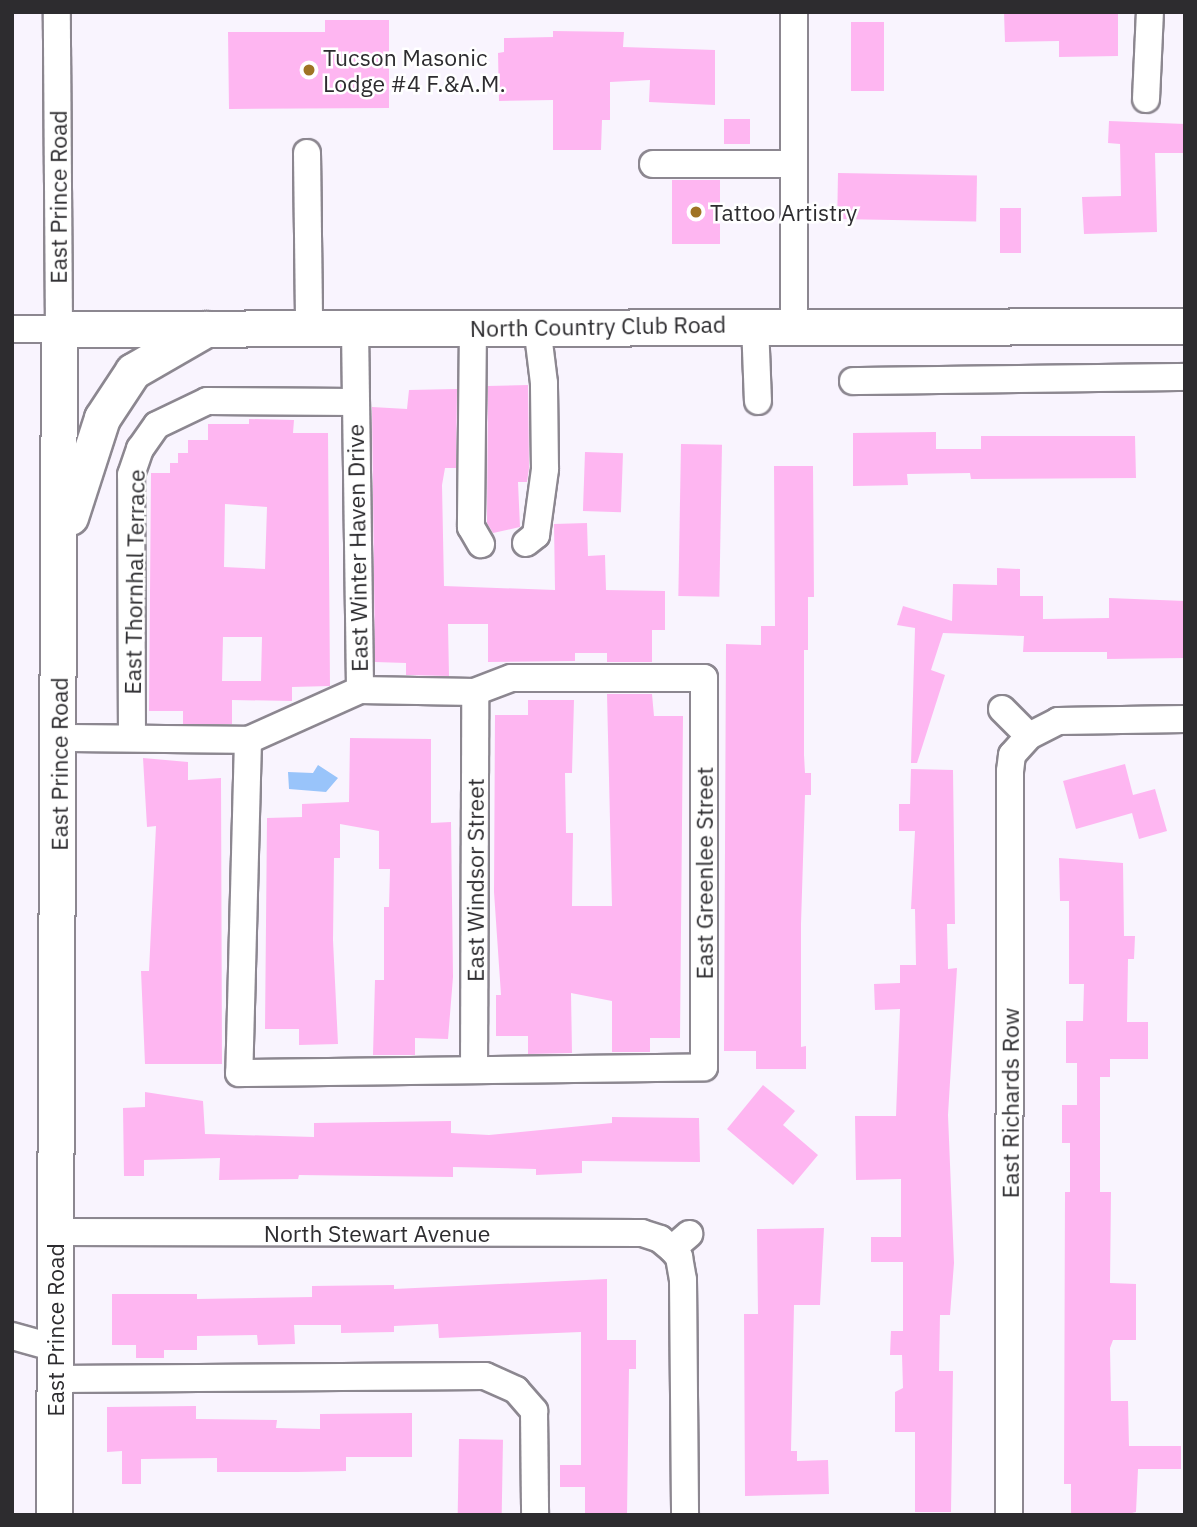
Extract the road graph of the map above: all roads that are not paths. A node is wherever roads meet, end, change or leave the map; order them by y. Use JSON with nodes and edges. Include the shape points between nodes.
{"nodes":[{"id":1,"x":57,"y":12,"type":"edge"},
{"id":2,"x":794,"y":12,"type":"edge"},
{"id":3,"x":1150,"y":12,"type":"edge"},
{"id":4,"x":1146,"y":99,"type":"dead end"},
{"id":5,"x":307,"y":153,"type":"dead end"},
{"id":6,"x":653,"y":164,"type":"dead end"},
{"id":7,"x":794,"y":164,"type":"junction"},
{"id":8,"x":755,"y":324,"type":"junction"},
{"id":9,"x":794,"y":324,"type":"junction"},
{"id":10,"x":537,"y":326,"type":"junction"},
{"id":11,"x":209,"y":327,"type":"junction"},
{"id":12,"x":473,"y":327,"type":"junction"},
{"id":13,"x":1185,"y":327,"type":"edge"},
{"id":14,"x":309,"y":328,"type":"junction"},
{"id":15,"x":355,"y":328,"type":"junction"},
{"id":16,"x":12,"y":329,"type":"edge"},
{"id":17,"x":59,"y":329,"type":"junction"},
{"id":18,"x":1185,"y":377,"type":"edge"},
{"id":19,"x":853,"y":382,"type":"dead end"},
{"id":20,"x":758,"y":401,"type":"dead end"},
{"id":21,"x":354,"y":402,"type":"junction"},
{"id":22,"x":526,"y":543,"type":"dead end"},
{"id":23,"x":481,"y":544,"type":"dead end"},
{"id":24,"x":60,"y":547,"type":"junction"},
{"id":25,"x":360,"y":690,"type":"junction"},
{"id":26,"x":475,"y":692,"type":"junction"},
{"id":27,"x":1002,"y":709,"type":"dead end"},
{"id":28,"x":1185,"y":719,"type":"edge"},
{"id":29,"x":1029,"y":736,"type":"junction"},
{"id":30,"x":60,"y":738,"type":"junction"},
{"id":31,"x":132,"y":738,"type":"junction"},
{"id":32,"x":248,"y":740,"type":"junction"},
{"id":33,"x":474,"y":1069,"type":"junction"},
{"id":34,"x":56,"y":1232,"type":"junction"},
{"id":35,"x":12,"y":1336,"type":"edge"},
{"id":36,"x":12,"y":1352,"type":"edge"},
{"id":37,"x":55,"y":1364,"type":"junction"},
{"id":38,"x":54,"y":1515,"type":"edge"},
{"id":39,"x":535,"y":1515,"type":"edge"},
{"id":40,"x":685,"y":1515,"type":"edge"},
{"id":41,"x":1009,"y":1515,"type":"edge"}],
"edges":[{"from":1,"to":17,"type":"street","name":"East Prince Road"},
{"from":2,"to":7,"type":"street"},
{"from":3,"to":4,"type":"street"},
{"from":5,"to":14,"type":"street"},
{"from":6,"to":7,"type":"street"},
{"from":7,"to":9,"type":"street"},
{"from":8,"to":9,"type":"main road","name":"North Country Club Road"},
{"from":8,"to":10,"type":"main road","name":"North Country Club Road"},
{"from":8,"to":20,"type":"street"},
{"from":9,"to":13,"type":"main road","name":"North Country Club Road"},
{"from":10,"to":12,"type":"main road","name":"North Country Club Road"},
{"from":10,"to":22,"type":"street","via":[[544,383],[545,469],[536,535]]},
{"from":11,"to":14,"type":"main road","name":"North Country Club Road"},
{"from":11,"to":17,"type":"main road","name":"North Country Club Road"},
{"from":11,"to":24,"type":"main road","via":[[133,371],[102,418]]},
{"from":12,"to":15,"type":"main road","name":"North Country Club Road"},
{"from":12,"to":23,"type":"street","via":[[471,527]]},
{"from":14,"to":15,"type":"main road","name":"North Country Club Road"},
{"from":15,"to":21,"type":"street","name":"East Winter Haven Drive"},
{"from":16,"to":17,"type":"street","name":"North Country Club Road"},
{"from":17,"to":24,"type":"main road","name":"East Prince Road"},
{"from":18,"to":19,"type":"street"},
{"from":21,"to":25,"type":"street","name":"East Winter Haven Drive"},
{"from":21,"to":31,"type":"street","name":"East Thornhal Terrace","via":[[207,401],[180,410],[157,425],[140,449],[131,475]]},
{"from":24,"to":30,"type":"main road","name":"East Prince Road"},
{"from":25,"to":26,"type":"street"},
{"from":25,"to":32,"type":"street","name":"East Winter Haven Drive"},
{"from":26,"to":33,"type":"street","name":"East Windsor Street"},
{"from":26,"to":33,"type":"street","name":"East Greenlee Street","via":[[511,678],[704,678],[704,1067]]},
{"from":27,"to":29,"type":"street"},
{"from":28,"to":29,"type":"street","via":[[1058,721]]},
{"from":29,"to":41,"type":"street","name":"East Richards Row","via":[[1012,755],[1010,771]]},
{"from":30,"to":31,"type":"street"},
{"from":30,"to":34,"type":"main road","name":"East Prince Road"},
{"from":31,"to":32,"type":"street"},
{"from":32,"to":33,"type":"street","via":[[239,1073]]},
{"from":34,"to":37,"type":"main road","name":"East Prince Road"},
{"from":34,"to":40,"type":"street","name":"North Stewart Avenue","via":[[642,1233],[680,1242]]},
{"from":35,"to":37,"type":"street"},
{"from":36,"to":37,"type":"street"},
{"from":37,"to":38,"type":"main road","name":"East Prince Road"},
{"from":37,"to":39,"type":"street","via":[[485,1376],[516,1390],[534,1411]]}]}
